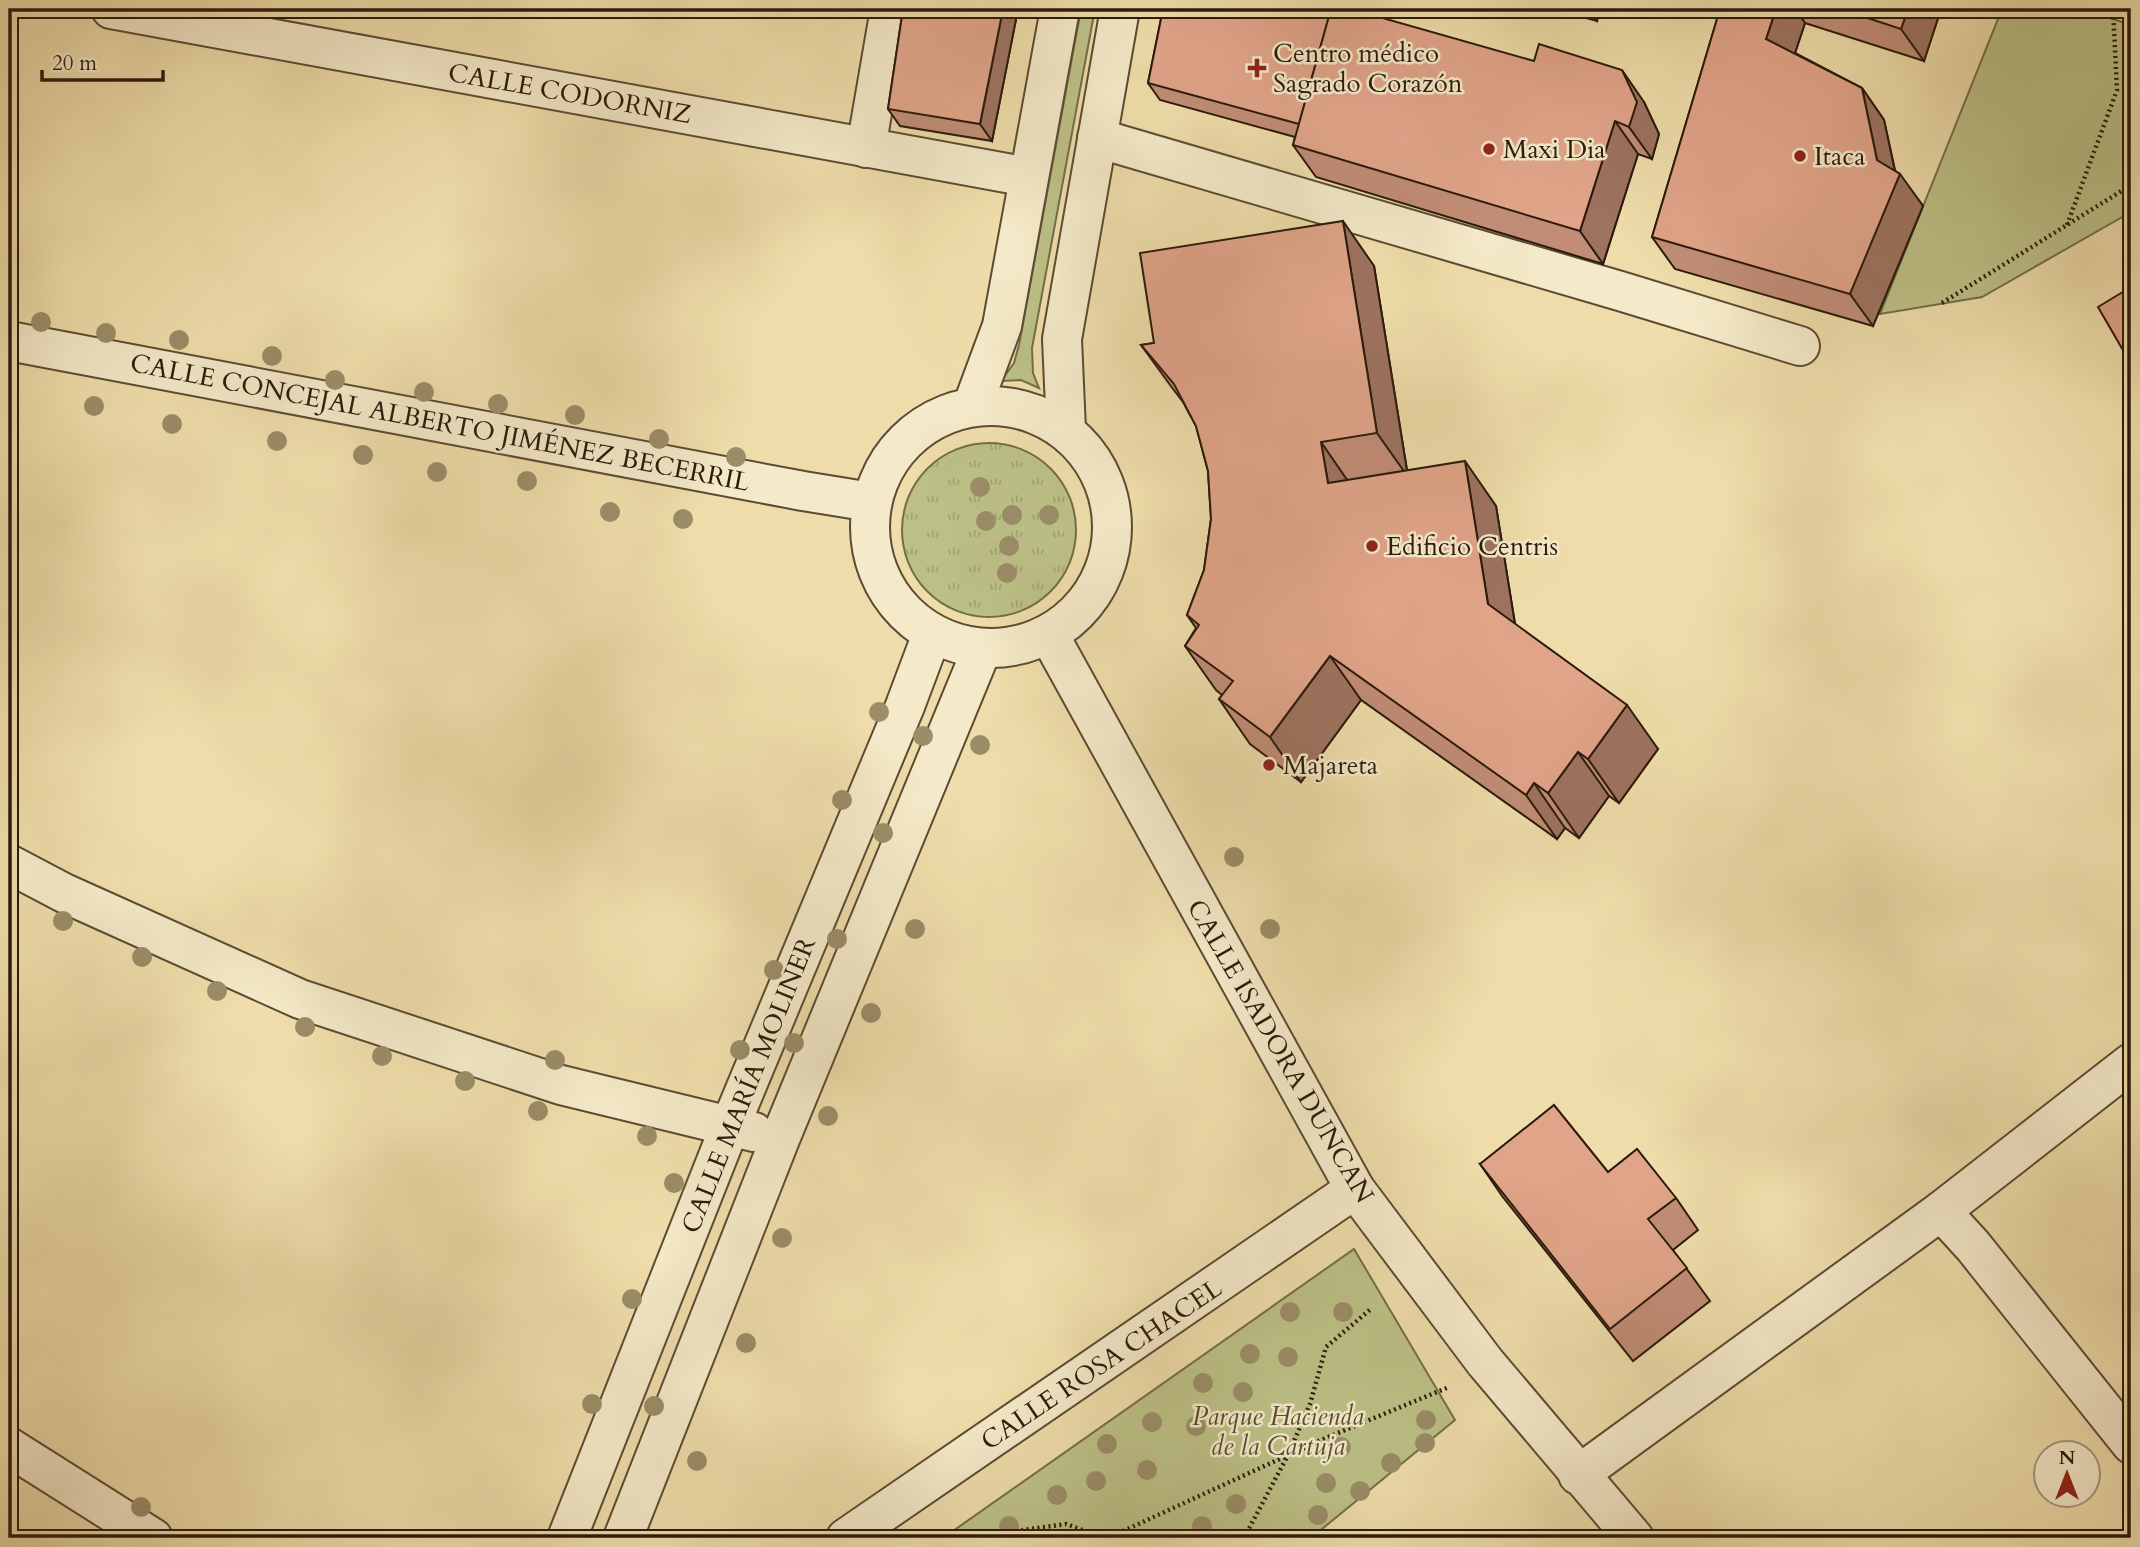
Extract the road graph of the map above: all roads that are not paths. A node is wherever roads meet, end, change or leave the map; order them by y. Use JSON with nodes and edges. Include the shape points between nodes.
{"nodes":[{"id":1,"x":111,"y":9,"type":"edge"},
{"id":2,"x":890,"y":9,"type":"edge"},
{"id":3,"x":1060,"y":9,"type":"edge"},
{"id":4,"x":1120,"y":9,"type":"edge"},
{"id":5,"x":1097,"y":138,"type":"junction"},
{"id":6,"x":866,"y":148,"type":"junction"},
{"id":7,"x":1028,"y":177,"type":"junction"},
{"id":8,"x":9,"y":341,"type":"edge"},
{"id":9,"x":1800,"y":346,"type":"dead end"},
{"id":10,"x":972,"y":407,"type":"junction"},
{"id":11,"x":1066,"y":430,"type":"junction"},
{"id":12,"x":871,"y":502,"type":"junction"},
{"id":13,"x":932,"y":634,"type":"junction"},
{"id":14,"x":1049,"y":635,"type":"junction"},
{"id":15,"x":982,"y":649,"type":"junction"},
{"id":16,"x":9,"y":864,"type":"edge"},
{"id":17,"x":2131,"y":1063,"type":"edge"},
{"id":18,"x":730,"y":1126,"type":"junction"},
{"id":19,"x":780,"y":1139,"type":"junction"},
{"id":20,"x":1355,"y":1189,"type":"junction"},
{"id":21,"x":1941,"y":1212,"type":"junction"},
{"id":22,"x":2131,"y":1444,"type":"edge"},
{"id":23,"x":9,"y":1447,"type":"edge"},
{"id":24,"x":1578,"y":1475,"type":"junction"},
{"id":25,"x":153,"y":1538,"type":"edge"},
{"id":26,"x":568,"y":1538,"type":"edge"},
{"id":27,"x":623,"y":1538,"type":"edge"},
{"id":28,"x":846,"y":1538,"type":"edge"},
{"id":29,"x":1634,"y":1538,"type":"edge"}],
"edges":[{"from":1,"to":6,"type":"street","name":"CALLE CODORNIZ"},
{"from":2,"to":6,"type":"street"},
{"from":3,"to":7,"type":"street"},
{"from":4,"to":5,"type":"street"},
{"from":5,"to":9,"type":"street"},
{"from":5,"to":11,"type":"street","via":[[1062,339]]},
{"from":6,"to":7,"type":"street","name":"CALLE CODORNIZ"},
{"from":7,"to":10,"type":"street","via":[[1002,326]]},
{"from":8,"to":12,"type":"street","name":"CALLE CONCEJAL ALBERTO JIMÉNEZ BECERRIL"},
{"from":10,"to":11,"type":"street","via":[[1005,405],[1038,414]]},
{"from":10,"to":12,"type":"street","via":[[937,418],[907,438],[884,467]]},
{"from":11,"to":14,"type":"street","via":[[1094,461],[1105,485],[1114,537],[1104,576],[1081,610]]},
{"from":12,"to":13,"type":"street","via":[[869,541],[880,578],[901,610]]},
{"from":13,"to":15,"type":"street"},
{"from":13,"to":18,"type":"street","name":"CALLE MARÍA MOLINER"},
{"from":14,"to":15,"type":"street","via":[[1017,647]]},
{"from":14,"to":20,"type":"street","name":"CALLE ISADORA DUNCAN"},
{"from":15,"to":19,"type":"street","name":"CALLE MARÍA MOLINER"},
{"from":16,"to":18,"type":"street","via":[[300,999],[561,1084]]},
{"from":17,"to":21,"type":"street"},
{"from":18,"to":19,"type":"street"},
{"from":18,"to":26,"type":"street","name":"CALLE MARÍA MOLINER"},
{"from":19,"to":27,"type":"street","name":"CALLE MARÍA MOLINER"},
{"from":20,"to":24,"type":"street","name":"CALLE ISADORA DUNCAN","via":[[1485,1362]]},
{"from":20,"to":28,"type":"street","name":"CALLE ROSA CHACEL"},
{"from":21,"to":22,"type":"street"},
{"from":21,"to":24,"type":"street"},
{"from":23,"to":25,"type":"street"},
{"from":24,"to":29,"type":"street","name":"CALLE ISADORA DUNCAN"}]}
